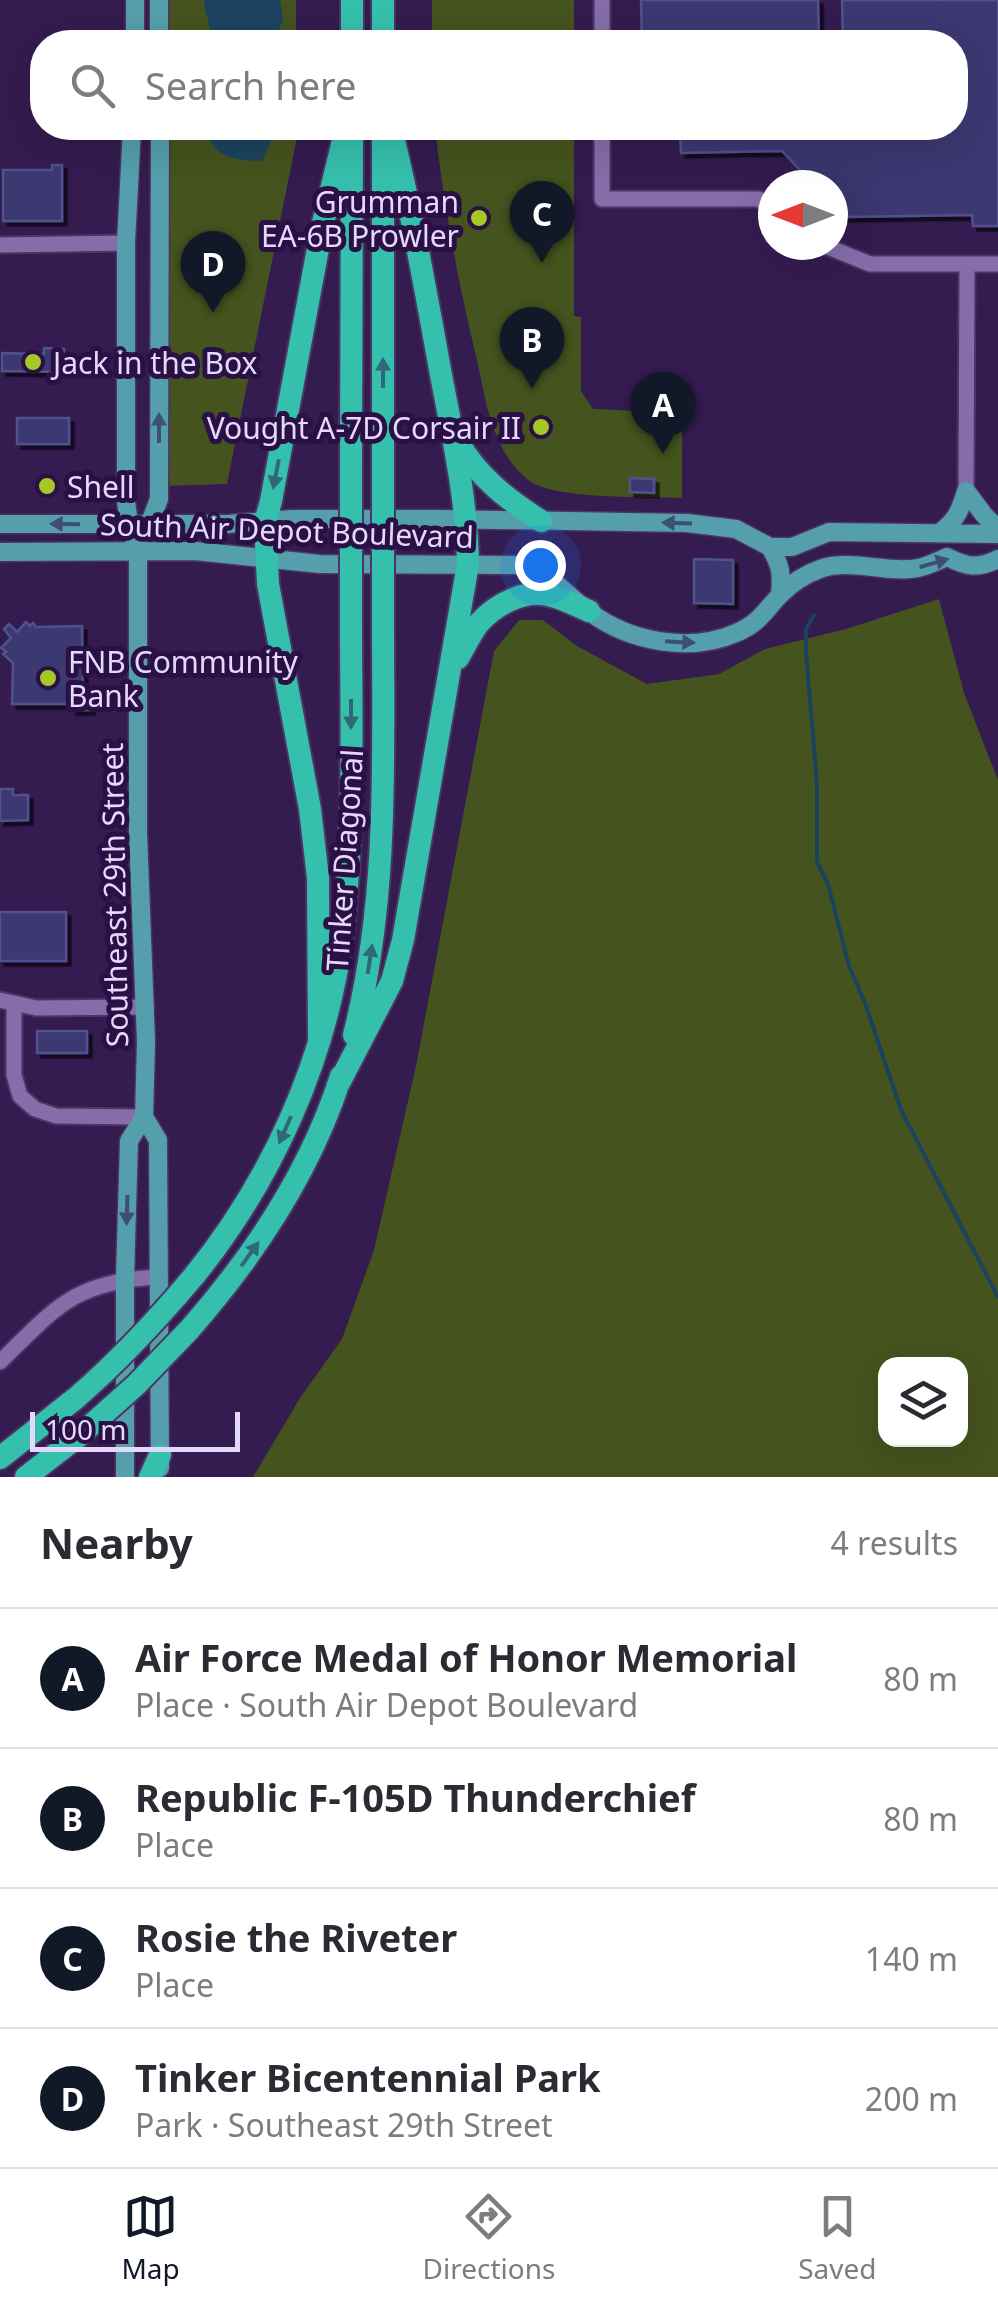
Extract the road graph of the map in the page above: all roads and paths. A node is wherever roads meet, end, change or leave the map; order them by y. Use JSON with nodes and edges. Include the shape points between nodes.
{"nodes":[{"id":1,"x":135,"y":0,"type":"edge"},
{"id":2,"x":159,"y":0,"type":"edge"},
{"id":3,"x":352,"y":0,"type":"edge"},
{"id":4,"x":384,"y":0,"type":"edge"},
{"id":5,"x":602,"y":0,"type":"edge"},
{"id":6,"x":134,"y":30,"type":"edge"},
{"id":7,"x":159,"y":30,"type":"edge"},
{"id":8,"x":352,"y":30,"type":"edge"},
{"id":9,"x":384,"y":30,"type":"edge"},
{"id":10,"x":602,"y":30,"type":"edge"},
{"id":11,"x":131,"y":140,"type":"edge"},
{"id":12,"x":160,"y":140,"type":"edge"},
{"id":13,"x":346,"y":140,"type":"edge"},
{"id":14,"x":349,"y":140,"type":"edge"},
{"id":15,"x":387,"y":140,"type":"edge"},
{"id":16,"x":391,"y":140,"type":"edge"},
{"id":17,"x":602,"y":140,"type":"edge"},
{"id":18,"x":758,"y":199,"type":"edge"},
{"id":19,"x":126,"y":243,"type":"junction"},
{"id":20,"x":0,"y":245,"type":"edge"},
{"id":21,"x":848,"y":255,"type":"edge"},
{"id":22,"x":968,"y":264,"type":"junction"},
{"id":23,"x":998,"y":264,"type":"edge"},
{"id":24,"x":451,"y":428,"type":"junction"},
{"id":25,"x":966,"y":492,"type":"junction"},
{"id":26,"x":468,"y":520,"type":"junction"},
{"id":27,"x":265,"y":522,"type":"junction"},
{"id":28,"x":541,"y":522,"type":"junction"},
{"id":29,"x":0,"y":524,"type":"edge"},
{"id":30,"x":130,"y":524,"type":"junction"},
{"id":31,"x":150,"y":524,"type":"junction"},
{"id":32,"x":998,"y":531,"type":"edge"},
{"id":33,"x":939,"y":533,"type":"junction"},
{"id":34,"x":770,"y":547,"type":"junction"},
{"id":35,"x":0,"y":552,"type":"edge"},
{"id":36,"x":138,"y":552,"type":"junction"},
{"id":37,"x":266,"y":558,"type":"junction"},
{"id":38,"x":998,"y":560,"type":"edge"},
{"id":39,"x":468,"y":564,"type":"junction"},
{"id":40,"x":780,"y":594,"type":"junction"},
{"id":41,"x":589,"y":611,"type":"junction"},
{"id":42,"x":451,"y":669,"type":"junction"},
{"id":43,"x":7,"y":1002,"type":"edge"},
{"id":44,"x":146,"y":1007,"type":"junction"},
{"id":45,"x":318,"y":1039,"type":"junction"},
{"id":46,"x":338,"y":1087,"type":"junction"},
{"id":47,"x":144,"y":1117,"type":"junction"},
{"id":48,"x":159,"y":1277,"type":"junction"},
{"id":49,"x":125,"y":1278,"type":"junction"},
{"id":50,"x":0,"y":1362,"type":"edge"},
{"id":51,"x":0,"y":1458,"type":"edge"},
{"id":52,"x":157,"y":1470,"type":"edge"},
{"id":53,"x":26,"y":1477,"type":"edge"},
{"id":54,"x":125,"y":1477,"type":"edge"}],
"edges":[{"from":1,"to":6,"type":"main road"},
{"from":2,"to":7,"type":"main road"},
{"from":3,"to":8,"type":"highway"},
{"from":4,"to":9,"type":"highway"},
{"from":5,"to":10,"type":"street"},
{"from":11,"to":19,"type":"main road","name":"Southeast 29th Street"},
{"from":31,"to":12,"type":"main road","name":"Southeast 29th Street","one_way":true,"via":[[159,500]]},
{"from":13,"to":27,"type":"highway","one_way":true,"via":[[322,227]]},
{"from":14,"to":45,"type":"highway","name":"Tinker Diagonal","one_way":true,"bridge":true,"via":[[350,829],[341,941]]},
{"from":46,"to":15,"type":"highway","name":"Tinker Diagonal","one_way":true,"bridge":true,"via":[[365,991],[382,832]]},
{"from":16,"to":24,"type":"highway","via":[[408,197]]},
{"from":17,"to":18,"type":"street","via":[[602,199]]},
{"from":19,"to":20,"type":"street"},
{"from":19,"to":30,"type":"main road","name":"Southeast 29th Street"},
{"from":21,"to":22,"type":"street","via":[[870,264]]},
{"from":22,"to":23,"type":"street"},
{"from":22,"to":25,"type":"street"},
{"from":24,"to":26,"type":"highway"},
{"from":24,"to":28,"type":"highway","via":[[484,476]]},
{"from":25,"to":32,"type":"main road"},
{"from":25,"to":33,"type":"main road","via":[[960,514]]},
{"from":26,"to":27,"type":"main road","name":"South Air Depot Boulevard"},
{"from":26,"to":28,"type":"main road","name":"South Air Depot Boulevard"},
{"from":26,"to":39,"type":"highway"},
{"from":27,"to":31,"type":"main road","name":"South Air Depot Boulevard"},
{"from":27,"to":37,"type":"highway"},
{"from":34,"to":28,"type":"main road","name":"South Air Depot Boulevard","one_way":true,"via":[[724,526]]},
{"from":30,"to":29,"type":"main road","name":"South Air Depot Boulevard","one_way":true},
{"from":30,"to":31,"type":"main road","name":"South Air Depot Boulevard"},
{"from":30,"to":36,"type":"main road","name":"Southeast 29th Street"},
{"from":31,"to":36,"type":"main road","name":"Southeast 29th Street"},
{"from":32,"to":33,"type":"main road"},
{"from":33,"to":34,"type":"main road","via":[[829,532],[792,547]]},
{"from":34,"to":40,"type":"main road","via":[[782,573]]},
{"from":35,"to":36,"type":"main road","name":"South Air Depot Boulevard"},
{"from":36,"to":37,"type":"main road","name":"South Air Depot Boulevard"},
{"from":36,"to":44,"type":"main road","name":"Southeast 29th Street"},
{"from":37,"to":39,"type":"main road","name":"South Air Depot Boulevard"},
{"from":37,"to":45,"type":"highway","via":[[315,844]]},
{"from":40,"to":38,"type":"main road","name":"South Air Depot Boulevard","one_way":true,"via":[[824,567],[916,568],[947,557],[977,567]]},
{"from":39,"to":41,"type":"main road","name":"South Air Depot Boulevard","via":[[523,564],[559,583]]},
{"from":39,"to":42,"type":"highway"},
{"from":41,"to":40,"type":"main road","name":"South Air Depot Boulevard","one_way":true,"via":[[631,633],[684,644],[736,634],[759,621]]},
{"from":41,"to":42,"type":"highway","via":[[551,595],[516,598],[479,623]]},
{"from":42,"to":46,"type":"highway","via":[[400,954]]},
{"from":43,"to":44,"type":"street"},
{"from":43,"to":47,"type":"street","via":[[14,1074],[20,1096],[35,1109],[56,1116]]},
{"from":44,"to":47,"type":"main road","name":"Southeast 29th Street"},
{"from":45,"to":51,"type":"highway","name":"Tinker Diagonal","one_way":true,"bridge":true,"via":[[284,1134],[231,1227],[194,1276],[76,1398]]},
{"from":53,"to":46,"type":"highway","name":"Tinker Diagonal","one_way":true,"bridge":true,"via":[[136,1384],[222,1292],[264,1236]]},
{"from":47,"to":48,"type":"main road","name":"Southeast 29th Street","via":[[158,1140]]},
{"from":47,"to":49,"type":"main road","name":"Southeast 29th Street","one_way":true,"via":[[129,1142]]},
{"from":48,"to":49,"type":"street"},
{"from":48,"to":52,"type":"main road","name":"Southeast 29th Street"},
{"from":49,"to":50,"type":"street","via":[[56,1306]]},
{"from":49,"to":54,"type":"main road","name":"Southeast 29th Street"}]}
